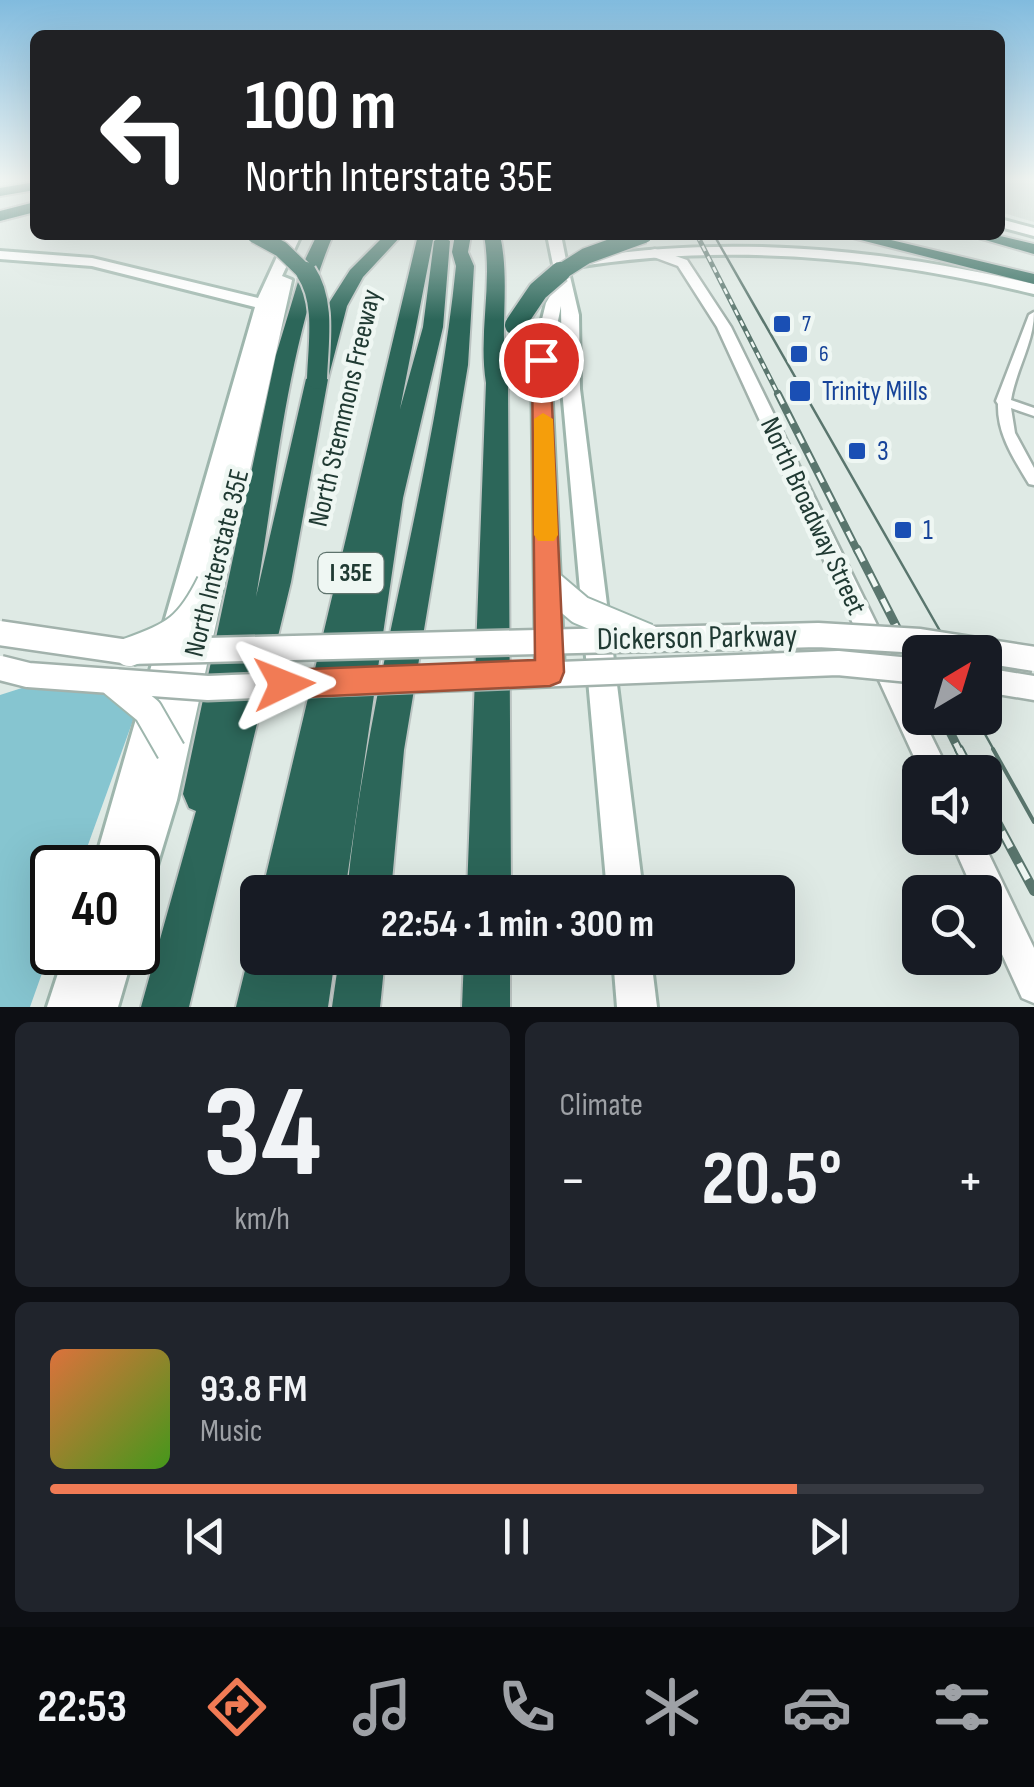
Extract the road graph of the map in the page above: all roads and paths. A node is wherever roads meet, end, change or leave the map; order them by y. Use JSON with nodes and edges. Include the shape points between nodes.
{"nodes":[{"id":1,"x":1005,"y":227,"type":"edge"},
{"id":2,"x":1034,"y":235,"type":"edge"},
{"id":3,"x":263,"y":240,"type":"edge"},
{"id":4,"x":323,"y":240,"type":"edge"},
{"id":5,"x":388,"y":240,"type":"edge"},
{"id":6,"x":493,"y":240,"type":"edge"},
{"id":7,"x":631,"y":240,"type":"edge"},
{"id":8,"x":870,"y":240,"type":"edge"},
{"id":9,"x":934,"y":240,"type":"edge"},
{"id":10,"x":997,"y":240,"type":"edge"},
{"id":11,"x":290,"y":241,"type":"edge"},
{"id":12,"x":554,"y":241,"type":"edge"},
{"id":13,"x":452,"y":247,"type":"edge"},
{"id":14,"x":1034,"y":249,"type":"edge"},
{"id":15,"x":0,"y":255,"type":"edge"},
{"id":16,"x":689,"y":256,"type":"junction"},
{"id":17,"x":1034,"y":264,"type":"edge"},
{"id":18,"x":560,"y":265,"type":"junction"},
{"id":19,"x":1034,"y":279,"type":"edge"},
{"id":20,"x":564,"y":284,"type":"junction"},
{"id":21,"x":1034,"y":289,"type":"edge"},
{"id":22,"x":271,"y":306,"type":"junction"},
{"id":23,"x":1034,"y":316,"type":"edge"},
{"id":24,"x":317,"y":379,"type":"junction"},
{"id":25,"x":497,"y":383,"type":"junction"},
{"id":26,"x":1002,"y":401,"type":"junction"},
{"id":27,"x":1034,"y":412,"type":"edge"},
{"id":28,"x":1034,"y":480,"type":"edge"},
{"id":29,"x":215,"y":571,"type":"junction"},
{"id":30,"x":547,"y":582,"type":"junction"},
{"id":31,"x":0,"y":633,"type":"edge"},
{"id":32,"x":647,"y":638,"type":"junction"},
{"id":33,"x":548,"y":640,"type":"junction"},
{"id":34,"x":129,"y":652,"type":"junction"},
{"id":35,"x":194,"y":652,"type":"junction"},
{"id":36,"x":1034,"y":660,"type":"edge"},
{"id":37,"x":0,"y":668,"type":"edge"},
{"id":38,"x":902,"y":669,"type":"edge"},
{"id":39,"x":550,"y":672,"type":"junction"},
{"id":40,"x":114,"y":683,"type":"junction"},
{"id":41,"x":1002,"y":683,"type":"edge"},
{"id":42,"x":186,"y":686,"type":"junction"},
{"id":43,"x":1034,"y":688,"type":"edge"},
{"id":44,"x":171,"y":751,"type":"junction"},
{"id":45,"x":927,"y":755,"type":"edge"},
{"id":46,"x":117,"y":845,"type":"edge"},
{"id":47,"x":148,"y":845,"type":"edge"},
{"id":48,"x":974,"y":855,"type":"edge"},
{"id":49,"x":288,"y":875,"type":"edge"},
{"id":50,"x":326,"y":875,"type":"edge"},
{"id":51,"x":371,"y":875,"type":"edge"},
{"id":52,"x":489,"y":875,"type":"edge"},
{"id":53,"x":623,"y":875,"type":"edge"},
{"id":54,"x":77,"y":975,"type":"edge"},
{"id":55,"x":108,"y":975,"type":"edge"},
{"id":56,"x":267,"y":975,"type":"edge"},
{"id":57,"x":309,"y":975,"type":"edge"},
{"id":58,"x":360,"y":975,"type":"edge"},
{"id":59,"x":487,"y":975,"type":"edge"},
{"id":60,"x":634,"y":975,"type":"edge"},
{"id":61,"x":1034,"y":986,"type":"edge"},
{"id":62,"x":67,"y":1007,"type":"edge"},
{"id":63,"x":98,"y":1007,"type":"edge"},
{"id":64,"x":163,"y":1007,"type":"edge"},
{"id":65,"x":260,"y":1007,"type":"edge"},
{"id":66,"x":304,"y":1007,"type":"edge"},
{"id":67,"x":356,"y":1007,"type":"edge"},
{"id":68,"x":486,"y":1007,"type":"edge"},
{"id":69,"x":637,"y":1007,"type":"edge"}],
"edges":[{"from":1,"to":2,"type":"highway"},
{"from":3,"to":24,"type":"highway","bridge":true,"via":[[293,260],[320,296]]},
{"from":4,"to":64,"type":"highway","via":[[287,355]]},
{"from":5,"to":24,"type":"highway","bridge":true,"via":[[367,259],[337,306]]},
{"from":6,"to":25,"type":"highway"},
{"from":7,"to":25,"type":"highway","bridge":true,"via":[[574,262],[536,294],[508,341]]},
{"from":8,"to":19,"type":"highway"},
{"from":9,"to":17,"type":"highway"},
{"from":10,"to":14,"type":"highway"},
{"from":11,"to":22,"type":"main road","name":"North Interstate 35E"},
{"from":12,"to":18,"type":"main road"},
{"from":13,"to":49,"type":"highway","name":"North Stemmons Freeway","number":"I 35E"},
{"from":13,"to":50,"type":"highway","via":[[389,498]]},
{"from":13,"to":51,"type":"highway","number":"I 35E","via":[[457,366],[386,750]]},
{"from":15,"to":22,"type":"main road","via":[[92,262]]},
{"from":16,"to":18,"type":"main road","via":[[655,252]]},
{"from":16,"to":21,"type":"main road","via":[[778,250],[850,256]]},
{"from":16,"to":45,"type":"street","name":"North Broadway Street"},
{"from":18,"to":20,"type":"main road"},
{"from":20,"to":30,"type":"main road","via":[[541,360]]},
{"from":20,"to":53,"type":"main road"},
{"from":22,"to":29,"type":"main road","name":"North Interstate 35E"},
{"from":22,"to":46,"type":"main road","name":"North Interstate 35E"},
{"from":23,"to":26,"type":"street"},
{"from":24,"to":64,"type":"highway","via":[[276,582]]},
{"from":25,"to":52,"type":"highway"},
{"from":26,"to":27,"type":"street"},
{"from":26,"to":28,"type":"street","via":[[1006,432]]},
{"from":29,"to":34,"type":"main road","bridge":true,"via":[[193,622]]},
{"from":29,"to":35,"type":"main road","name":"North Interstate 35E","bridge":true},
{"from":30,"to":32,"type":"main road","bridge":true,"via":[[592,618]]},
{"from":30,"to":33,"type":"main road"},
{"from":31,"to":34,"type":"street","name":"Dickerson Parkway","bridge":true},
{"from":32,"to":33,"type":"street","name":"Dickerson Parkway","bridge":true},
{"from":32,"to":36,"type":"street","name":"Dickerson Parkway","bridge":true,"via":[[836,636],[920,641]]},
{"from":33,"to":35,"type":"street","name":"Dickerson Parkway","bridge":true},
{"from":33,"to":39,"type":"main road"},
{"from":34,"to":35,"type":"street","name":"Dickerson Parkway","bridge":true},
{"from":35,"to":42,"type":"main road","name":"North Interstate 35E"},
{"from":37,"to":40,"type":"street","name":"Dickerson Parkway","bridge":true},
{"from":38,"to":39,"type":"street","name":"Dickerson Parkway","bridge":true,"via":[[838,664]]},
{"from":39,"to":42,"type":"street","name":"Dickerson Parkway","bridge":true},
{"from":40,"to":42,"type":"street","name":"Dickerson Parkway","bridge":true},
{"from":40,"to":44,"type":"main road","bridge":true,"via":[[148,711]]},
{"from":41,"to":43,"type":"street"},
{"from":42,"to":44,"type":"main road","name":"North Interstate 35E"},
{"from":44,"to":47,"type":"main road","name":"North Interstate 35E"},
{"from":48,"to":61,"type":"street"},
{"from":54,"to":62,"type":"main road"},
{"from":55,"to":63,"type":"main road"},
{"from":56,"to":65,"type":"highway"},
{"from":57,"to":66,"type":"highway"},
{"from":58,"to":67,"type":"highway"},
{"from":59,"to":68,"type":"highway"},
{"from":60,"to":69,"type":"main road"}]}
